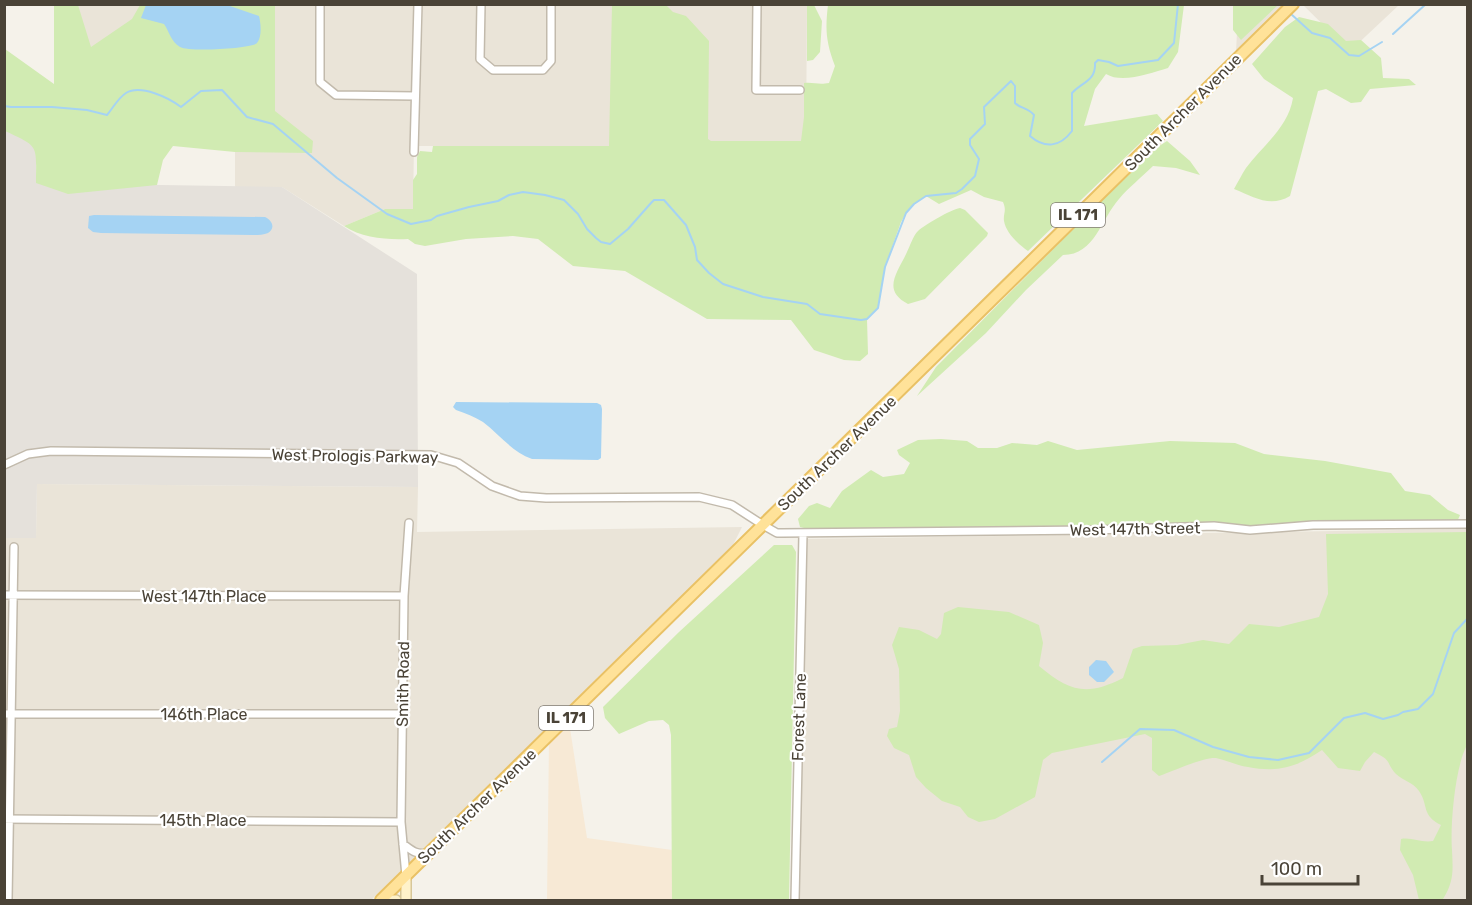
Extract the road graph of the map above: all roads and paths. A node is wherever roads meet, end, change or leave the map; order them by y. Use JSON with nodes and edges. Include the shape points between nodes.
{"nodes":[{"id":1,"x":320,"y":4,"type":"edge"},
{"id":2,"x":418,"y":4,"type":"edge"},
{"id":3,"x":481,"y":4,"type":"edge"},
{"id":4,"x":551,"y":4,"type":"edge"},
{"id":5,"x":757,"y":4,"type":"edge"},
{"id":6,"x":1293,"y":4,"type":"edge"},
{"id":7,"x":800,"y":90,"type":"dead end"},
{"id":8,"x":415,"y":96,"type":"junction"},
{"id":9,"x":414,"y":152,"type":"dead end"},
{"id":10,"x":4,"y":465,"type":"edge"},
{"id":11,"x":410,"y":523,"type":"dead end"},
{"id":12,"x":1467,"y":524,"type":"edge"},
{"id":13,"x":763,"y":525,"type":"junction"},
{"id":14,"x":803,"y":534,"type":"junction"},
{"id":15,"x":14,"y":547,"type":"dead end"},
{"id":16,"x":4,"y":595,"type":"edge"},
{"id":17,"x":13,"y":595,"type":"junction"},
{"id":18,"x":404,"y":596,"type":"junction"},
{"id":19,"x":8,"y":714,"type":"edge"},
{"id":20,"x":403,"y":714,"type":"junction"},
{"id":21,"x":7,"y":819,"type":"edge"},
{"id":22,"x":401,"y":822,"type":"junction"},
{"id":23,"x":403,"y":844,"type":"junction"},
{"id":24,"x":430,"y":853,"type":"junction"},
{"id":25,"x":406,"y":876,"type":"junction"},
{"id":26,"x":8,"y":900,"type":"edge"},
{"id":27,"x":381,"y":900,"type":"edge"},
{"id":28,"x":396,"y":900,"type":"edge"},
{"id":29,"x":406,"y":900,"type":"edge"},
{"id":30,"x":795,"y":900,"type":"edge"}],
"edges":[{"from":1,"to":8,"type":"street","via":[[320,82],[336,95]]},
{"from":2,"to":8,"type":"street"},
{"from":3,"to":4,"type":"street","via":[[480,59],[493,70],[543,70],[551,61]]},
{"from":5,"to":7,"type":"street","via":[[756,90]]},
{"from":6,"to":13,"type":"main road","name":"South Archer Avenue","number":"IL 171"},
{"from":8,"to":9,"type":"street"},
{"from":10,"to":13,"type":"street","name":"West Prologis Parkway","via":[[28,454],[51,451],[431,455],[458,463],[492,486],[520,496],[699,497],[732,505]]},
{"from":11,"to":18,"type":"street","name":"Smith Road"},
{"from":12,"to":14,"type":"street","name":"West 147th Street"},
{"from":13,"to":14,"type":"street","name":"West Prologis Parkway","via":[[777,533]]},
{"from":13,"to":24,"type":"main road","name":"South Archer Avenue","number":"IL 171"},
{"from":14,"to":30,"type":"street","name":"Forest Lane"},
{"from":15,"to":17,"type":"street"},
{"from":16,"to":17,"type":"street","name":"West 147th Place"},
{"from":17,"to":18,"type":"street","name":"West 147th Place"},
{"from":17,"to":19,"type":"street"},
{"from":18,"to":20,"type":"street","name":"Smith Road"},
{"from":19,"to":20,"type":"street","name":"146th Place"},
{"from":19,"to":21,"type":"street"},
{"from":20,"to":22,"type":"street","name":"Smith Road"},
{"from":21,"to":22,"type":"street","name":"145th Place"},
{"from":21,"to":26,"type":"street"},
{"from":22,"to":23,"type":"street","name":"Smith Road"},
{"from":23,"to":24,"type":"street","via":[[420,855]]},
{"from":23,"to":25,"type":"street","name":"Smith Road"},
{"from":24,"to":25,"type":"main road","name":"South Archer Avenue","number":"IL 171"},
{"from":25,"to":27,"type":"main road","name":"South Archer Avenue","number":"IL 171"},
{"from":25,"to":29,"type":"street","name":"Smith Road"},
{"from":27,"to":28,"type":"street"}]}
